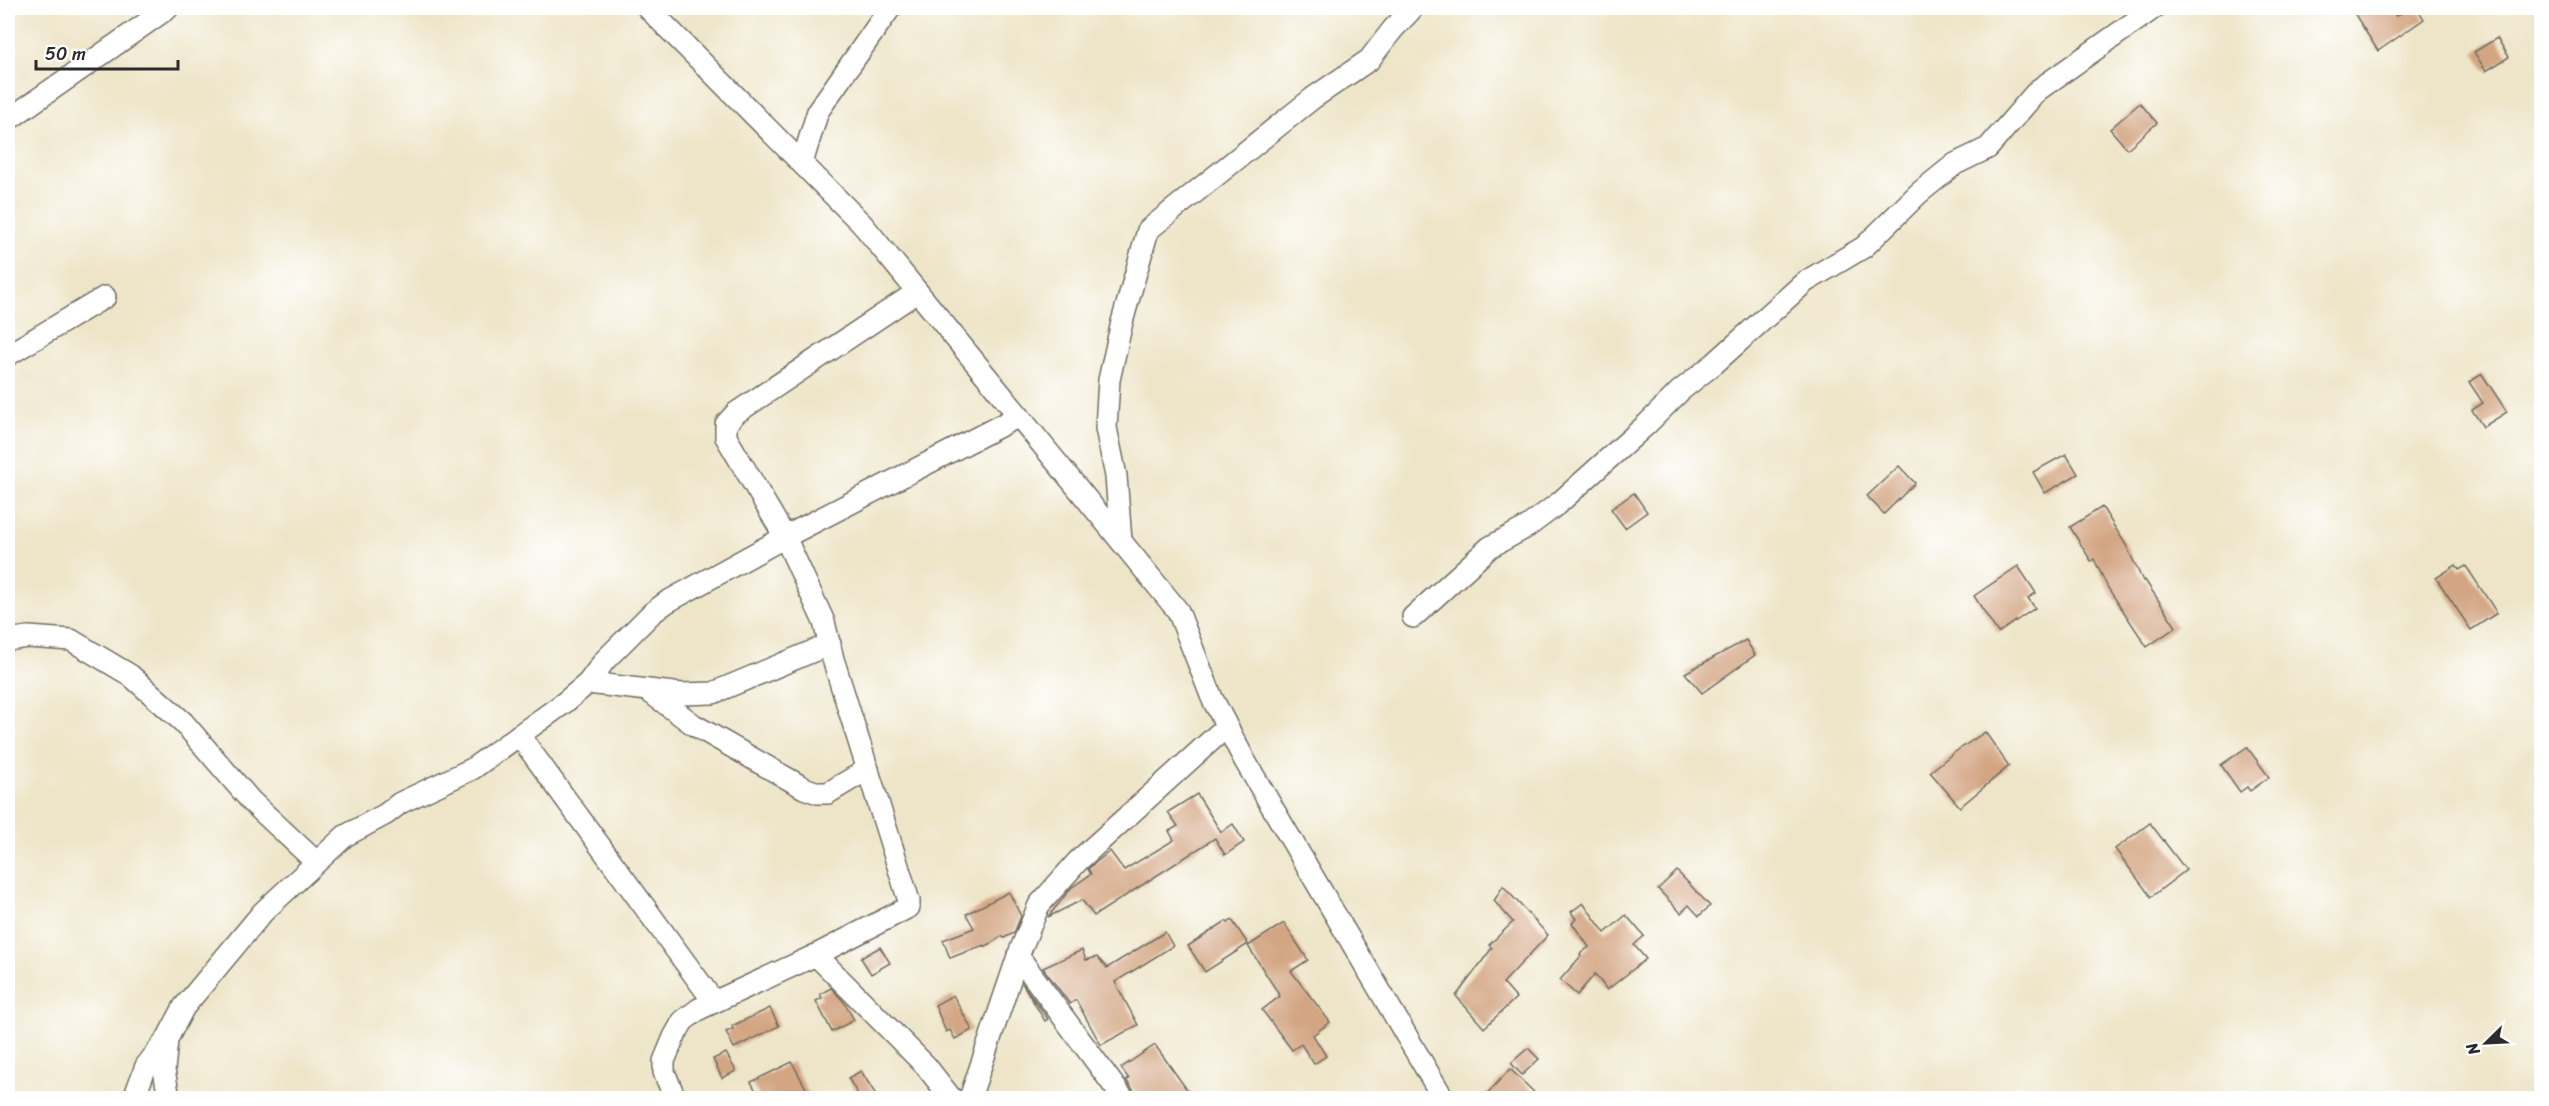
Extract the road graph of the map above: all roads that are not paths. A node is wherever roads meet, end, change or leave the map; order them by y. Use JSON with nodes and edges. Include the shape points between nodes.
{"nodes":[{"id":1,"x":168,"y":8,"type":"edge"},
{"id":2,"x":648,"y":8,"type":"edge"},
{"id":3,"x":872,"y":8,"type":"edge"},
{"id":4,"x":890,"y":8,"type":"edge"},
{"id":5,"x":1413,"y":8,"type":"edge"},
{"id":6,"x":2154,"y":8,"type":"edge"},
{"id":7,"x":870,"y":34,"type":"junction"},
{"id":8,"x":8,"y":120,"type":"edge"},
{"id":9,"x":802,"y":163,"type":"junction"},
{"id":10,"x":917,"y":292,"type":"junction"},
{"id":11,"x":105,"y":297,"type":"dead end"},
{"id":12,"x":8,"y":355,"type":"edge"},
{"id":13,"x":1019,"y":416,"type":"junction"},
{"id":14,"x":785,"y":537,"type":"junction"},
{"id":15,"x":1121,"y":541,"type":"junction"},
{"id":16,"x":1413,"y":618,"type":"dead end"},
{"id":17,"x":8,"y":629,"type":"edge"},
{"id":18,"x":18,"y":639,"type":"edge"},
{"id":19,"x":830,"y":645,"type":"junction"},
{"id":20,"x":588,"y":683,"type":"junction"},
{"id":21,"x":647,"y":690,"type":"junction"},
{"id":22,"x":1226,"y":727,"type":"junction"},
{"id":23,"x":519,"y":735,"type":"junction"},
{"id":24,"x":868,"y":769,"type":"junction"},
{"id":25,"x":316,"y":862,"type":"junction"},
{"id":26,"x":816,"y":955,"type":"junction"},
{"id":27,"x":1018,"y":956,"type":"junction"},
{"id":28,"x":714,"y":1002,"type":"junction"},
{"id":29,"x":167,"y":1039,"type":"junction"},
{"id":30,"x":134,"y":1098,"type":"edge"},
{"id":31,"x":169,"y":1098,"type":"edge"},
{"id":32,"x":675,"y":1098,"type":"edge"},
{"id":33,"x":951,"y":1098,"type":"edge"},
{"id":34,"x":970,"y":1098,"type":"edge"},
{"id":35,"x":1123,"y":1098,"type":"edge"},
{"id":36,"x":1443,"y":1098,"type":"edge"}],
"edges":[{"from":1,"to":8,"type":"street"},
{"from":2,"to":9,"type":"street"},
{"from":3,"to":7,"type":"street"},
{"from":4,"to":7,"type":"street"},
{"from":5,"to":15,"type":"street","via":[[1369,60],[1313,98],[1148,230],[1109,380],[1106,428],[1116,476]]},
{"from":6,"to":16,"type":"street","via":[[2038,90],[1988,148],[1955,164],[1864,247],[1805,282],[1559,502],[1527,527],[1490,547]]},
{"from":7,"to":9,"type":"street","via":[[818,111]]},
{"from":9,"to":10,"type":"street","via":[[863,225]]},
{"from":10,"to":13,"type":"street"},
{"from":10,"to":14,"type":"street","via":[[736,413],[726,424],[726,437]]},
{"from":11,"to":12,"type":"street"},
{"from":13,"to":14,"type":"street"},
{"from":13,"to":15,"type":"street"},
{"from":14,"to":19,"type":"street","via":[[824,622]]},
{"from":14,"to":20,"type":"street","via":[[652,613]]},
{"from":15,"to":22,"type":"street","via":[[1178,611]]},
{"from":17,"to":18,"type":"street"},
{"from":18,"to":25,"type":"street","via":[[71,640],[130,675],[183,722],[251,801]]},
{"from":19,"to":21,"type":"street","via":[[713,693]]},
{"from":19,"to":24,"type":"street"},
{"from":20,"to":21,"type":"street"},
{"from":20,"to":23,"type":"street"},
{"from":21,"to":24,"type":"street","via":[[694,725],[804,788],[828,793]]},
{"from":22,"to":27,"type":"street","via":[[1078,861],[1039,905]]},
{"from":22,"to":36,"type":"street"},
{"from":23,"to":25,"type":"street","via":[[472,769],[400,803],[345,836]]},
{"from":23,"to":28,"type":"street"},
{"from":24,"to":26,"type":"street","via":[[909,907]]},
{"from":25,"to":29,"type":"street","via":[[256,921],[184,1007]]},
{"from":26,"to":28,"type":"street"},
{"from":26,"to":33,"type":"street","via":[[926,1066]]},
{"from":27,"to":34,"type":"street"},
{"from":27,"to":35,"type":"street"},
{"from":28,"to":32,"type":"street","via":[[683,1021],[664,1061],[664,1072]]},
{"from":29,"to":30,"type":"street","via":[[146,1066]]},
{"from":29,"to":31,"type":"street","via":[[164,1070]]}]}
